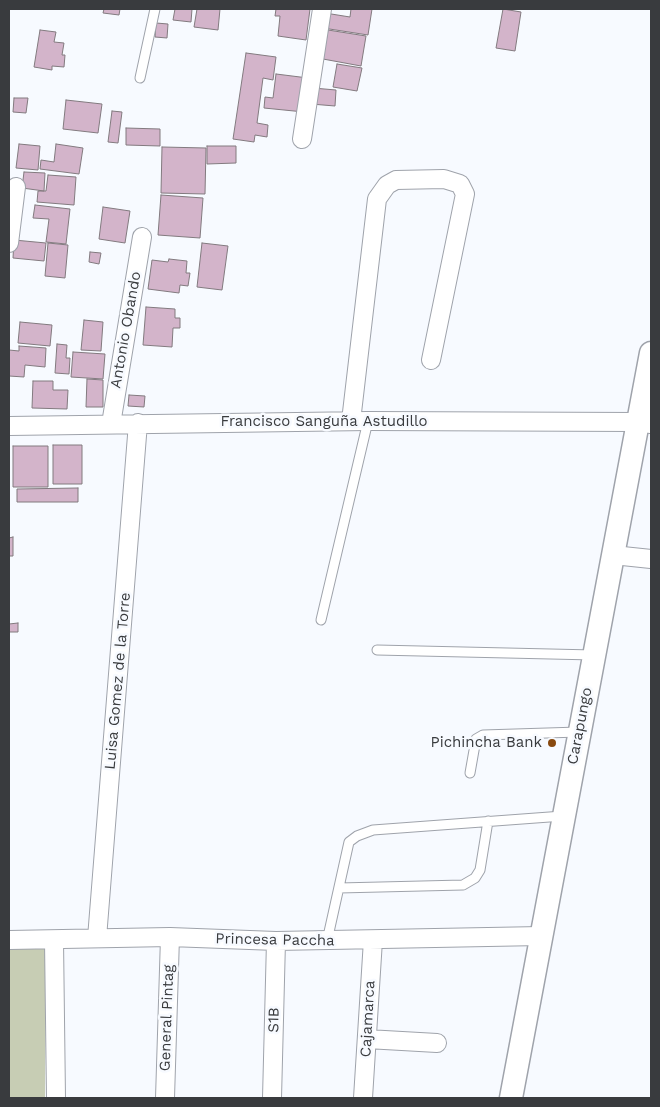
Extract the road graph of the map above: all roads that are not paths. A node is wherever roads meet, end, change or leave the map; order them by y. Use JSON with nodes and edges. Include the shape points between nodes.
{"nodes":[{"id":1,"x":155,"y":9,"type":"edge"},
{"id":2,"x":322,"y":9,"type":"edge"},
{"id":3,"x":140,"y":78,"type":"dead end"},
{"id":4,"x":302,"y":139,"type":"dead end"},
{"id":5,"x":16,"y":187,"type":"dead end"},
{"id":6,"x":142,"y":237,"type":"dead end"},
{"id":7,"x":9,"y":244,"type":"edge"},
{"id":8,"x":651,"y":353,"type":"edge"},
{"id":9,"x":431,"y":360,"type":"dead end"},
{"id":10,"x":360,"y":421,"type":"junction"},
{"id":11,"x":645,"y":423,"type":"edge"},
{"id":12,"x":110,"y":424,"type":"junction"},
{"id":13,"x":138,"y":424,"type":"junction"},
{"id":14,"x":9,"y":426,"type":"edge"},
{"id":15,"x":613,"y":555,"type":"junction"},
{"id":16,"x":651,"y":559,"type":"edge"},
{"id":17,"x":321,"y":620,"type":"dead end"},
{"id":18,"x":376,"y":650,"type":"dead end"},
{"id":19,"x":594,"y":655,"type":"junction"},
{"id":20,"x":579,"y":732,"type":"junction"},
{"id":21,"x":470,"y":773,"type":"dead end"},
{"id":22,"x":563,"y":816,"type":"junction"},
{"id":23,"x":488,"y":821,"type":"junction"},
{"id":24,"x":339,"y":888,"type":"junction"},
{"id":25,"x":541,"y":936,"type":"junction"},
{"id":26,"x":170,"y":937,"type":"junction"},
{"id":27,"x":97,"y":938,"type":"junction"},
{"id":28,"x":9,"y":940,"type":"edge"},
{"id":29,"x":54,"y":940,"type":"junction"},
{"id":30,"x":373,"y":940,"type":"junction"},
{"id":31,"x":276,"y":941,"type":"junction"},
{"id":32,"x":327,"y":941,"type":"junction"},
{"id":33,"x":367,"y":1039,"type":"junction"},
{"id":34,"x":437,"y":1043,"type":"dead end"},
{"id":35,"x":56,"y":1098,"type":"edge"},
{"id":36,"x":164,"y":1098,"type":"edge"},
{"id":37,"x":272,"y":1098,"type":"edge"},
{"id":38,"x":363,"y":1098,"type":"edge"},
{"id":39,"x":511,"y":1098,"type":"edge"}],
"edges":[{"from":1,"to":3,"type":"lane"},
{"from":2,"to":4,"type":"street"},
{"from":5,"to":7,"type":"street"},
{"from":6,"to":12,"type":"street","name":"Antonio Obando"},
{"from":8,"to":11,"type":"street","name":"Carapungo"},
{"from":9,"to":10,"type":"street","via":[[465,194],[460,184],[444,179],[396,180],[387,185],[377,198]]},
{"from":10,"to":11,"type":"street","name":"Francisco Sanguña Astudillo"},
{"from":10,"to":13,"type":"street","name":"Francisco Sanguña Astudillo"},
{"from":10,"to":17,"type":"lane"},
{"from":11,"to":15,"type":"street","name":"Carapungo"},
{"from":12,"to":13,"type":"street","name":"Francisco Sanguña Astudillo"},
{"from":12,"to":14,"type":"street","name":"Francisco Sanguña Astudillo"},
{"from":13,"to":27,"type":"street","name":"Luisa Gomez de la Torre"},
{"from":15,"to":16,"type":"street"},
{"from":15,"to":19,"type":"street","name":"Carapungo"},
{"from":18,"to":19,"type":"lane"},
{"from":19,"to":20,"type":"street","name":"Carapungo"},
{"from":20,"to":21,"type":"lane","via":[[483,735],[476,739]]},
{"from":20,"to":22,"type":"street","name":"Carapungo"},
{"from":22,"to":23,"type":"lane"},
{"from":22,"to":25,"type":"street","name":"Carapungo"},
{"from":23,"to":24,"type":"lane","via":[[373,830],[357,836],[349,842]]},
{"from":23,"to":24,"type":"lane","via":[[480,870],[475,878],[463,885]]},
{"from":24,"to":32,"type":"lane"},
{"from":25,"to":30,"type":"street","name":"Princesa Paccha"},
{"from":25,"to":39,"type":"street","name":"Carapungo"},
{"from":26,"to":27,"type":"street","name":"Princesa Paccha"},
{"from":26,"to":31,"type":"street","name":"Princesa Paccha"},
{"from":26,"to":36,"type":"street","name":"General Pintag"},
{"from":27,"to":29,"type":"street","name":"Princesa Paccha"},
{"from":28,"to":29,"type":"street","name":"Princesa Paccha"},
{"from":29,"to":35,"type":"street"},
{"from":30,"to":32,"type":"street","name":"Princesa Paccha"},
{"from":30,"to":33,"type":"street","name":"Cajamarca"},
{"from":31,"to":32,"type":"street","name":"Princesa Paccha"},
{"from":31,"to":37,"type":"street","name":"S1B"},
{"from":33,"to":34,"type":"street"},
{"from":33,"to":38,"type":"street","name":"Cajamarca"}]}
